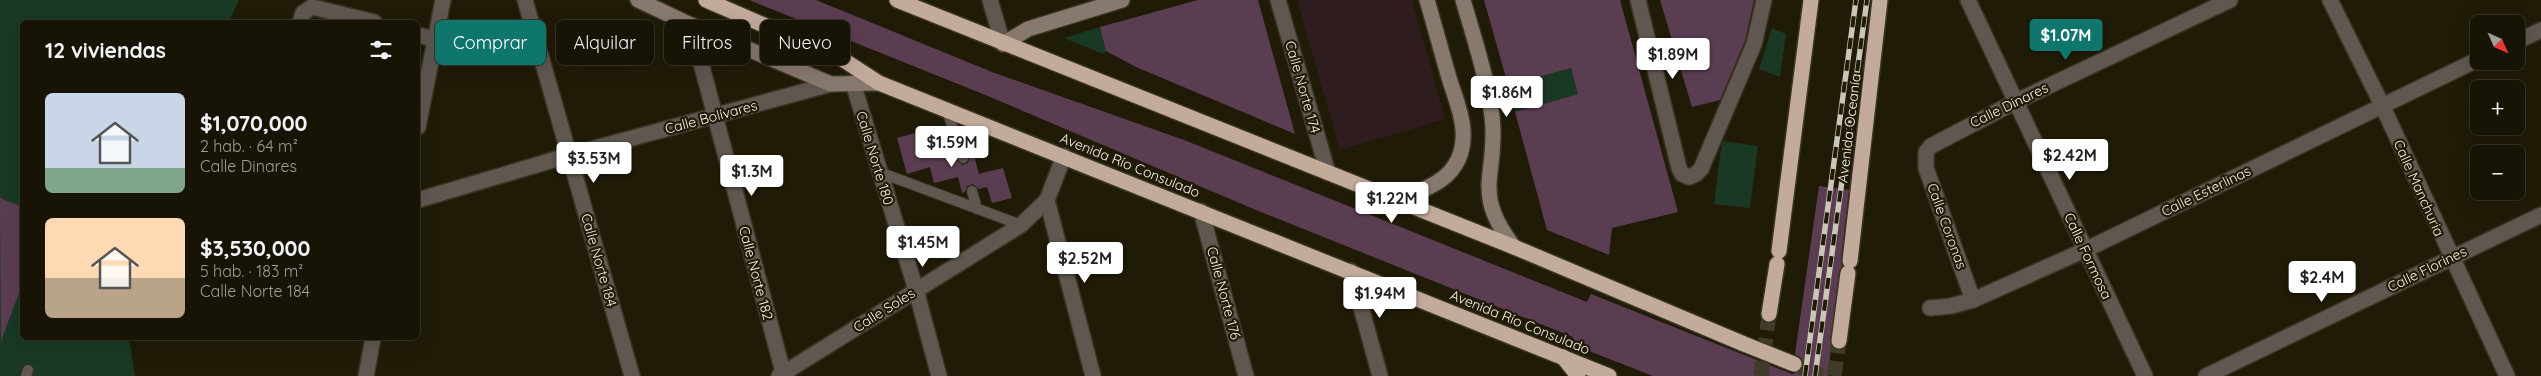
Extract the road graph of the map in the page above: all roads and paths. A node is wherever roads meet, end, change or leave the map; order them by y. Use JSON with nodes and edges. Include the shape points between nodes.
{"nodes":[{"id":1,"x":443,"y":0,"type":"edge"},
{"id":2,"x":525,"y":0,"type":"edge"},
{"id":3,"x":638,"y":0,"type":"edge"},
{"id":4,"x":706,"y":0,"type":"edge"},
{"id":5,"x":897,"y":0,"type":"edge"},
{"id":6,"x":990,"y":0,"type":"edge"},
{"id":7,"x":1122,"y":0,"type":"edge"},
{"id":8,"x":1278,"y":0,"type":"edge"},
{"id":9,"x":1427,"y":0,"type":"edge"},
{"id":10,"x":1463,"y":0,"type":"edge"},
{"id":11,"x":1638,"y":0,"type":"edge"},
{"id":12,"x":1764,"y":0,"type":"edge"},
{"id":13,"x":1811,"y":0,"type":"edge"},
{"id":14,"x":1880,"y":0,"type":"edge"},
{"id":15,"x":1968,"y":0,"type":"edge"},
{"id":16,"x":2230,"y":0,"type":"edge"},
{"id":17,"x":2330,"y":0,"type":"edge"},
{"id":18,"x":301,"y":20,"type":"edge"},
{"id":19,"x":367,"y":20,"type":"edge"},
{"id":20,"x":679,"y":20,"type":"edge"},
{"id":21,"x":2541,"y":30,"type":"edge"},
{"id":22,"x":420,"y":36,"type":"edge"},
{"id":23,"x":2525,"y":38,"type":"edge"},
{"id":24,"x":433,"y":39,"type":"junction"},
{"id":25,"x":1003,"y":44,"type":"junction"},
{"id":26,"x":750,"y":50,"type":"edge"},
{"id":27,"x":2470,"y":63,"type":"edge"},
{"id":28,"x":701,"y":65,"type":"edge"},
{"id":29,"x":853,"y":83,"type":"junction"},
{"id":30,"x":879,"y":83,"type":"junction"},
{"id":31,"x":831,"y":84,"type":"junction"},
{"id":32,"x":2017,"y":100,"type":"junction"},
{"id":33,"x":2382,"y":105,"type":"junction"},
{"id":34,"x":947,"y":110,"type":"junction"},
{"id":35,"x":420,"y":115,"type":"edge"},
{"id":36,"x":714,"y":116,"type":"junction"},
{"id":37,"x":1926,"y":152,"type":"joint"},
{"id":38,"x":570,"y":154,"type":"junction"},
{"id":39,"x":1064,"y":156,"type":"junction"},
{"id":40,"x":963,"y":158,"type":"dead end"},
{"id":41,"x":879,"y":172,"type":"junction"},
{"id":42,"x":1328,"y":173,"type":"junction"},
{"id":43,"x":972,"y":191,"type":"dead end"},
{"id":44,"x":420,"y":199,"type":"edge"},
{"id":45,"x":1391,"y":199,"type":"junction"},
{"id":46,"x":1047,"y":200,"type":"junction"},
{"id":47,"x":977,"y":209,"type":"junction"},
{"id":48,"x":1201,"y":211,"type":"junction"},
{"id":49,"x":2541,"y":214,"type":"edge"},
{"id":50,"x":1022,"y":225,"type":"junction"},
{"id":51,"x":1514,"y":247,"type":"junction"},
{"id":52,"x":2085,"y":250,"type":"junction"},
{"id":53,"x":2451,"y":257,"type":"junction"},
{"id":54,"x":1351,"y":271,"type":"junction"},
{"id":55,"x":916,"y":290,"type":"junction"},
{"id":56,"x":1973,"y":300,"type":"junction"},
{"id":57,"x":1930,"y":308,"type":"dead end"},
{"id":58,"x":1770,"y":314,"type":"tunnel mouth"},
{"id":59,"x":373,"y":340,"type":"edge"},
{"id":60,"x":1839,"y":341,"type":"tunnel mouth"},
{"id":61,"x":1562,"y":356,"type":"junction"},
{"id":62,"x":1794,"y":364,"type":"tunnel mouth"},
{"id":63,"x":782,"y":375,"type":"edge"},
{"id":64,"x":366,"y":376,"type":"edge"},
{"id":65,"x":632,"y":376,"type":"edge"},
{"id":66,"x":939,"y":376,"type":"edge"},
{"id":67,"x":1093,"y":376,"type":"edge"},
{"id":68,"x":1246,"y":376,"type":"edge"},
{"id":69,"x":1380,"y":376,"type":"edge"},
{"id":70,"x":1578,"y":376,"type":"edge"},
{"id":71,"x":1609,"y":376,"type":"edge"},
{"id":72,"x":2145,"y":376,"type":"edge"},
{"id":73,"x":2206,"y":376,"type":"edge"},
{"id":74,"x":2507,"y":376,"type":"edge"}],
"edges":[{"from":1,"to":24,"type":"street"},
{"from":2,"to":38,"type":"street","name":"Calle Norte 184"},
{"from":3,"to":20,"type":"street","name":"Avenida Río Consulado"},
{"from":4,"to":30,"type":"highway","via":[[842,59]]},
{"from":5,"to":25,"type":"highway"},
{"from":6,"to":25,"type":"street"},
{"from":7,"to":25,"type":"street","via":[[1028,28]]},
{"from":8,"to":42,"type":"street","name":"Calle Norte 174"},
{"from":9,"to":45,"type":"street","via":[[1461,117],[1461,150],[1452,169],[1437,184],[1415,194]]},
{"from":10,"to":51,"type":"street","via":[[1486,81],[1492,119],[1489,205]]},
{"from":11,"to":12,"type":"street","via":[[1679,168],[1689,177],[1696,174],[1705,160],[1754,44]]},
{"from":13,"to":58,"type":"highway"},
{"from":14,"to":60,"type":"highway","name":"Avenida Oceanía"},
{"from":15,"to":32,"type":"street","name":"Calle Formosa"},
{"from":16,"to":32,"type":"street","name":"Calle Dinares"},
{"from":17,"to":33,"type":"street","name":"Calle Manchuria"},
{"from":18,"to":19,"type":"street","via":[[307,9],[318,7]]},
{"from":21,"to":23,"type":"street"},
{"from":22,"to":24,"type":"street"},
{"from":24,"to":35,"type":"street"},
{"from":25,"to":42,"type":"highway"},
{"from":26,"to":31,"type":"street","name":"Avenida Río Consulado"},
{"from":27,"to":33,"type":"street","name":"Calle Esterlinas"},
{"from":28,"to":36,"type":"street","name":"Calle Norte 182"},
{"from":29,"to":30,"type":"street","name":"Avenida Río Consulado"},
{"from":29,"to":31,"type":"street","name":"Avenida Río Consulado"},
{"from":29,"to":41,"type":"street","name":"Calle Norte 180"},
{"from":30,"to":34,"type":"highway","name":"Avenida Río Consulado"},
{"from":31,"to":36,"type":"street","name":"Calle Bolívares"},
{"from":32,"to":37,"type":"street","name":"Calle Dinares","via":[[1937,141]]},
{"from":32,"to":52,"type":"street","name":"Calle Formosa"},
{"from":33,"to":52,"type":"street","name":"Calle Esterlinas"},
{"from":33,"to":53,"type":"street","name":"Calle Manchuria"},
{"from":34,"to":39,"type":"highway","name":"Avenida Río Consulado"},
{"from":34,"to":40,"type":"lane"},
{"from":36,"to":38,"type":"street","name":"Calle Bolívares"},
{"from":36,"to":63,"type":"street","name":"Calle Norte 182"},
{"from":37,"to":56,"type":"street","name":"Calle Coronas","via":[[1926,168]]},
{"from":38,"to":44,"type":"street","name":"Calle Bolívares"},
{"from":38,"to":65,"type":"street","name":"Calle Norte 184"},
{"from":39,"to":46,"type":"street","name":"Calle Soles"},
{"from":39,"to":48,"type":"highway","name":"Avenida Río Consulado"},
{"from":41,"to":47,"type":"lane"},
{"from":41,"to":55,"type":"street","name":"Calle Norte 180"},
{"from":42,"to":45,"type":"highway"},
{"from":43,"to":47,"type":"lane"},
{"from":45,"to":51,"type":"highway"},
{"from":46,"to":50,"type":"street","name":"Calle Soles"},
{"from":46,"to":67,"type":"street"},
{"from":47,"to":50,"type":"lane"},
{"from":48,"to":54,"type":"highway","name":"Avenida Río Consulado"},
{"from":48,"to":68,"type":"street","name":"Calle Norte 176"},
{"from":49,"to":53,"type":"street","name":"Calle Florines"},
{"from":50,"to":55,"type":"street","name":"Calle Soles"},
{"from":51,"to":62,"type":"highway","bridge":true},
{"from":52,"to":56,"type":"street","name":"Calle Esterlinas"},
{"from":52,"to":72,"type":"street","name":"Calle Formosa"},
{"from":53,"to":73,"type":"street","name":"Calle Florines"},
{"from":53,"to":74,"type":"street","name":"Calle Manchuria"},
{"from":54,"to":61,"type":"highway","name":"Avenida Río Consulado"},
{"from":54,"to":69,"type":"street"},
{"from":55,"to":63,"type":"street","name":"Calle Soles"},
{"from":55,"to":66,"type":"street","name":"Calle Norte 180"},
{"from":56,"to":57,"type":"street","name":"Calle Esterlinas"},
{"from":59,"to":64,"type":"street"},
{"from":61,"to":70,"type":"highway"},
{"from":61,"to":71,"type":"highway","name":"Avenida Río Consulado"}]}
